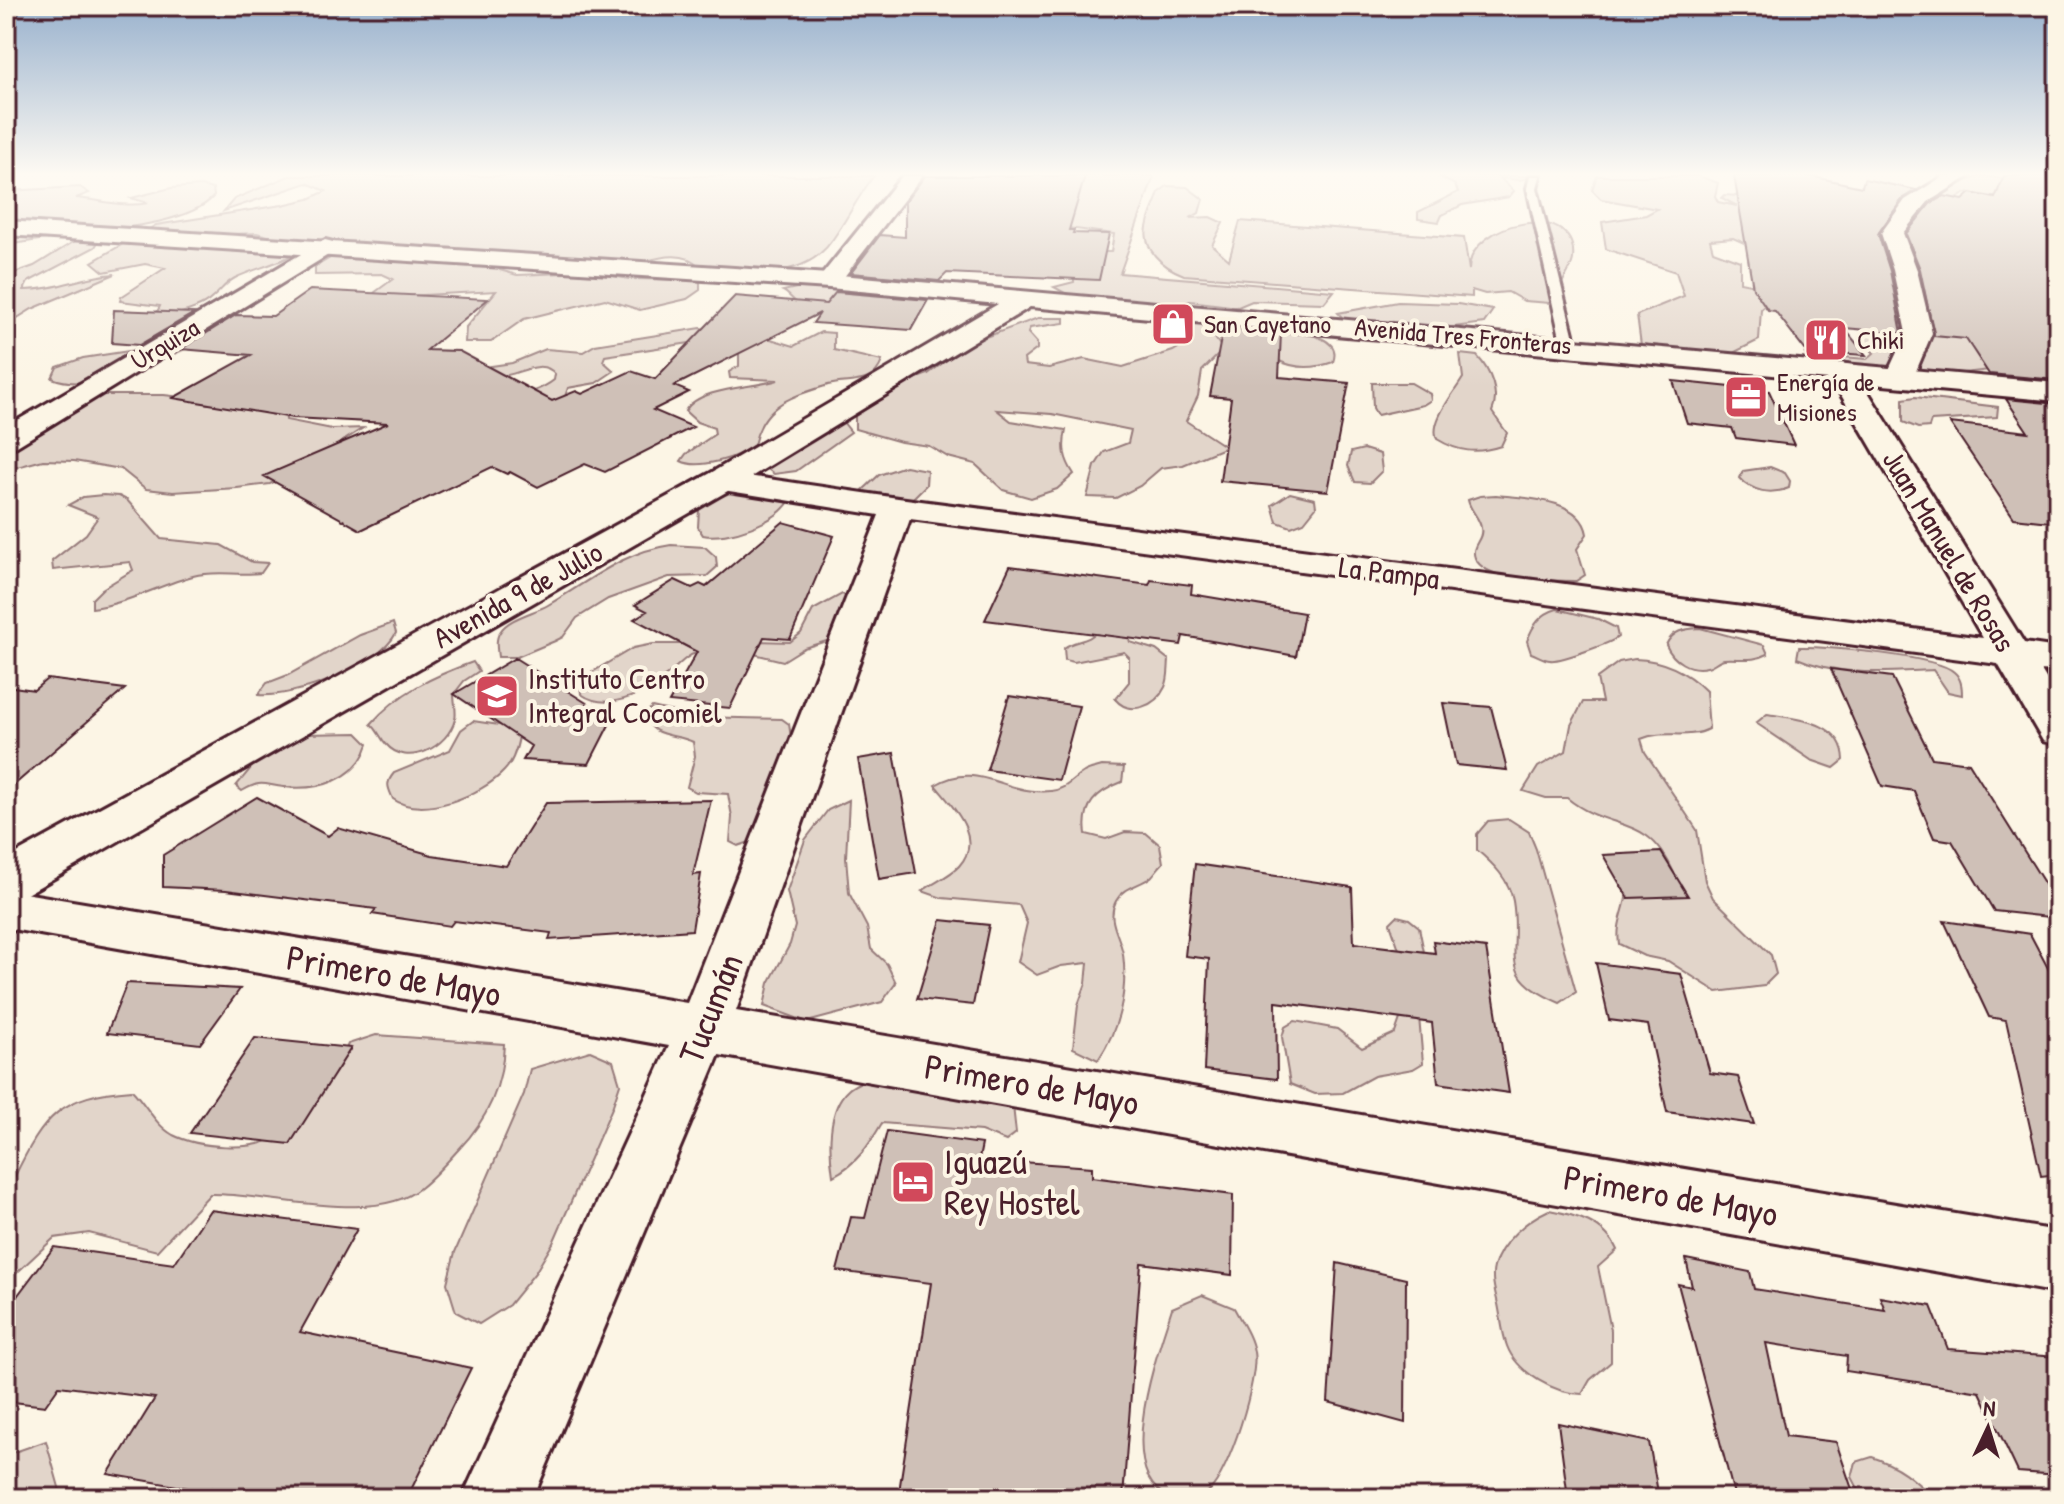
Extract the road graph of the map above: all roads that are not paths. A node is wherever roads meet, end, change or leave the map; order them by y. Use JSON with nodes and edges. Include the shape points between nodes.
{"nodes":[{"id":1,"x":311,"y":246,"type":"edge"},
{"id":2,"x":857,"y":246,"type":"edge"},
{"id":3,"x":1546,"y":246,"type":"edge"},
{"id":4,"x":1897,"y":246,"type":"edge"},
{"id":5,"x":325,"y":247,"type":"junction"},
{"id":6,"x":829,"y":281,"type":"junction"},
{"id":7,"x":1025,"y":299,"type":"junction"},
{"id":8,"x":1569,"y":346,"type":"junction"},
{"id":9,"x":1841,"y":371,"type":"junction"},
{"id":10,"x":1900,"y":376,"type":"junction"},
{"id":11,"x":2058,"y":392,"type":"edge"},
{"id":12,"x":6,"y":440,"type":"edge"},
{"id":13,"x":721,"y":481,"type":"junction"},
{"id":14,"x":898,"y":508,"type":"junction"},
{"id":15,"x":2011,"y":654,"type":"junction"},
{"id":16,"x":2058,"y":660,"type":"edge"},
{"id":17,"x":2058,"y":731,"type":"edge"},
{"id":18,"x":6,"y":882,"type":"edge"},
{"id":19,"x":6,"y":909,"type":"edge"},
{"id":20,"x":704,"y":1028,"type":"junction"},
{"id":21,"x":2058,"y":1262,"type":"edge"},
{"id":22,"x":497,"y":1498,"type":"edge"}],
"edges":[{"from":1,"to":5,"type":"main road","name":"Avenida Tres Fronteras"},
{"from":2,"to":6,"type":"street"},
{"from":3,"to":8,"type":"lane"},
{"from":4,"to":10,"type":"street","via":[[1919,333]]},
{"from":5,"to":6,"type":"main road","name":"Avenida Tres Fronteras"},
{"from":5,"to":12,"type":"street","name":"Urquiza"},
{"from":6,"to":7,"type":"main road","name":"Avenida Tres Fronteras"},
{"from":7,"to":8,"type":"main road","name":"Avenida Tres Fronteras"},
{"from":7,"to":13,"type":"main road","name":"Avenida 9 de Julio"},
{"from":8,"to":9,"type":"main road","name":"Avenida Tres Fronteras"},
{"from":9,"to":10,"type":"main road","name":"Avenida Tres Fronteras"},
{"from":9,"to":15,"type":"street","name":"Juan Manuel de Rosas"},
{"from":10,"to":11,"type":"main road","name":"Avenida Tres Fronteras"},
{"from":13,"to":14,"type":"street","name":"La Pampa"},
{"from":13,"to":18,"type":"main road","name":"Avenida 9 de Julio"},
{"from":14,"to":15,"type":"street","name":"La Pampa"},
{"from":14,"to":20,"type":"street","name":"Tucumán"},
{"from":15,"to":16,"type":"street","name":"La Pampa"},
{"from":15,"to":17,"type":"street","name":"Juan Manuel de Rosas"},
{"from":19,"to":20,"type":"street","name":"Primero de Mayo"},
{"from":20,"to":21,"type":"street","name":"Primero de Mayo"},
{"from":20,"to":22,"type":"street","name":"Tucumán"}]}
